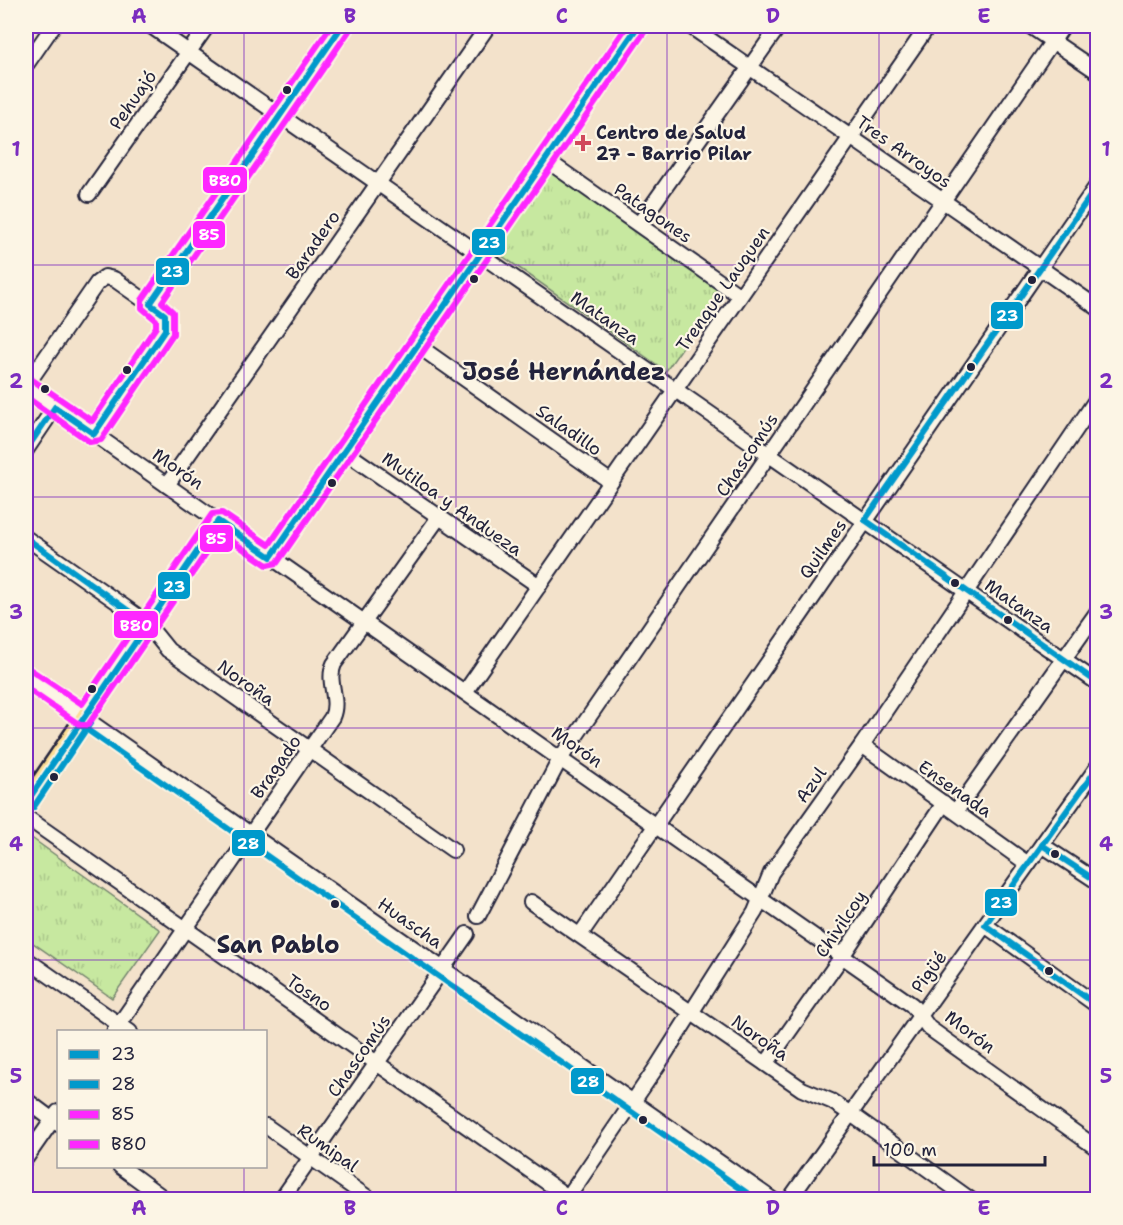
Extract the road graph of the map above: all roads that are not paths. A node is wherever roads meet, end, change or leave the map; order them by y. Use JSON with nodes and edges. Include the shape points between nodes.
{"nodes":[{"id":1,"x":53,"y":26,"type":"edge"},
{"id":2,"x":151,"y":26,"type":"edge"},
{"id":3,"x":207,"y":26,"type":"edge"},
{"id":4,"x":342,"y":26,"type":"edge"},
{"id":5,"x":488,"y":26,"type":"edge"},
{"id":6,"x":638,"y":26,"type":"edge"},
{"id":7,"x":690,"y":26,"type":"edge"},
{"id":8,"x":779,"y":26,"type":"edge"},
{"id":9,"x":928,"y":26,"type":"edge"},
{"id":10,"x":1030,"y":26,"type":"edge"},
{"id":11,"x":1063,"y":26,"type":"edge"},
{"id":12,"x":1052,"y":41,"type":"junction"},
{"id":13,"x":189,"y":52,"type":"junction"},
{"id":14,"x":26,"y":65,"type":"edge"},
{"id":15,"x":750,"y":67,"type":"junction"},
{"id":16,"x":1098,"y":72,"type":"edge"},
{"id":17,"x":280,"y":115,"type":"junction"},
{"id":18,"x":851,"y":137,"type":"junction"},
{"id":19,"x":545,"y":159,"type":"junction"},
{"id":20,"x":379,"y":182,"type":"junction"},
{"id":21,"x":1098,"y":184,"type":"edge"},
{"id":22,"x":89,"y":194,"type":"dead end"},
{"id":23,"x":943,"y":200,"type":"junction"},
{"id":24,"x":639,"y":224,"type":"junction"},
{"id":25,"x":480,"y":253,"type":"junction"},
{"id":26,"x":1039,"y":267,"type":"junction"},
{"id":27,"x":740,"y":296,"type":"junction"},
{"id":28,"x":150,"y":304,"type":"junction"},
{"id":29,"x":1098,"y":308,"type":"edge"},
{"id":30,"x":417,"y":345,"type":"junction"},
{"id":31,"x":26,"y":386,"type":"edge"},
{"id":32,"x":676,"y":389,"type":"junction"},
{"id":33,"x":1098,"y":397,"type":"edge"},
{"id":34,"x":55,"y":407,"type":"junction"},
{"id":35,"x":94,"y":434,"type":"junction"},
{"id":36,"x":26,"y":450,"type":"edge"},
{"id":37,"x":344,"y":451,"type":"junction"},
{"id":38,"x":770,"y":454,"type":"junction"},
{"id":39,"x":611,"y":482,"type":"junction"},
{"id":40,"x":167,"y":485,"type":"junction"},
{"id":41,"x":439,"y":517,"type":"junction"},
{"id":42,"x":865,"y":520,"type":"junction"},
{"id":43,"x":218,"y":521,"type":"junction"},
{"id":44,"x":26,"y":538,"type":"edge"},
{"id":45,"x":271,"y":557,"type":"junction"},
{"id":46,"x":539,"y":586,"type":"junction"},
{"id":47,"x":964,"y":590,"type":"junction"},
{"id":48,"x":1098,"y":611,"type":"edge"},
{"id":49,"x":363,"y":622,"type":"junction"},
{"id":50,"x":147,"y":624,"type":"junction"},
{"id":51,"x":1064,"y":659,"type":"junction"},
{"id":52,"x":26,"y":676,"type":"edge"},
{"id":53,"x":1098,"y":683,"type":"edge"},
{"id":54,"x":465,"y":692,"type":"junction"},
{"id":55,"x":84,"y":717,"type":"junction"},
{"id":56,"x":861,"y":745,"type":"junction"},
{"id":57,"x":310,"y":750,"type":"junction"},
{"id":58,"x":560,"y":759,"type":"junction"},
{"id":59,"x":1098,"y":766,"type":"edge"},
{"id":60,"x":26,"y":803,"type":"edge"},
{"id":61,"x":944,"y":803,"type":"junction"},
{"id":62,"x":956,"y":812,"type":"junction"},
{"id":63,"x":26,"y":816,"type":"edge"},
{"id":64,"x":655,"y":824,"type":"junction"},
{"id":65,"x":251,"y":835,"type":"junction"},
{"id":66,"x":1042,"y":845,"type":"junction"},
{"id":67,"x":453,"y":850,"type":"dead end"},
{"id":68,"x":1028,"y":864,"type":"junction"},
{"id":69,"x":1098,"y":882,"type":"edge"},
{"id":70,"x":762,"y":899,"type":"junction"},
{"id":71,"x":531,"y":902,"type":"dead end"},
{"id":72,"x":478,"y":916,"type":"dead end"},
{"id":73,"x":986,"y":924,"type":"junction"},
{"id":74,"x":186,"y":929,"type":"junction"},
{"id":75,"x":467,"y":934,"type":"dead end"},
{"id":76,"x":580,"y":935,"type":"junction"},
{"id":77,"x":843,"y":956,"type":"junction"},
{"id":78,"x":26,"y":958,"type":"edge"},
{"id":79,"x":443,"y":968,"type":"junction"},
{"id":80,"x":1098,"y":1006,"type":"edge"},
{"id":81,"x":691,"y":1012,"type":"junction"},
{"id":82,"x":921,"y":1014,"type":"junction"},
{"id":83,"x":121,"y":1029,"type":"edge"},
{"id":84,"x":376,"y":1063,"type":"junction"},
{"id":85,"x":766,"y":1064,"type":"junction"},
{"id":86,"x":26,"y":1100,"type":"edge"},
{"id":87,"x":634,"y":1102,"type":"junction"},
{"id":88,"x":850,"y":1113,"type":"junction"},
{"id":89,"x":57,"y":1118,"type":"edge"},
{"id":90,"x":267,"y":1127,"type":"edge"},
{"id":91,"x":1098,"y":1149,"type":"edge"},
{"id":92,"x":310,"y":1157,"type":"junction"},
{"id":93,"x":26,"y":1158,"type":"edge"},
{"id":94,"x":121,"y":1168,"type":"edge"},
{"id":95,"x":568,"y":1199,"type":"edge"},
{"id":96,"x":166,"y":1200,"type":"edge"},
{"id":97,"x":281,"y":1200,"type":"edge"},
{"id":98,"x":371,"y":1200,"type":"edge"},
{"id":99,"x":773,"y":1200,"type":"edge"},
{"id":100,"x":789,"y":1200,"type":"edge"},
{"id":101,"x":971,"y":1200,"type":"edge"}],
"edges":[{"from":1,"to":14,"type":"street"},
{"from":2,"to":13,"type":"street","name":"Matanza"},
{"from":3,"to":13,"type":"street","name":"Pehuajó"},
{"from":4,"to":17,"type":"street"},
{"from":5,"to":20,"type":"street","name":"Baradero"},
{"from":6,"to":19,"type":"main road"},
{"from":7,"to":15,"type":"street","name":"Tres Arroyos"},
{"from":8,"to":15,"type":"street"},
{"from":9,"to":18,"type":"street","name":"Trenque Lauquen"},
{"from":10,"to":12,"type":"street"},
{"from":11,"to":12,"type":"street","name":"Chascomús"},
{"from":12,"to":16,"type":"street"},
{"from":12,"to":23,"type":"street","name":"Chascomús"},
{"from":13,"to":17,"type":"street","name":"Matanza"},
{"from":13,"to":22,"type":"street","name":"Pehuajó"},
{"from":15,"to":18,"type":"street","name":"Tres Arroyos"},
{"from":15,"to":24,"type":"street"},
{"from":17,"to":20,"type":"street","name":"Matanza"},
{"from":17,"to":28,"type":"street"},
{"from":18,"to":23,"type":"street","name":"Tres Arroyos"},
{"from":18,"to":27,"type":"street","name":"Trenque Lauquen"},
{"from":19,"to":24,"type":"street","name":"Patagones"},
{"from":19,"to":25,"type":"main road"},
{"from":20,"to":25,"type":"street","name":"Matanza"},
{"from":20,"to":40,"type":"street","name":"Baradero"},
{"from":21,"to":26,"type":"street","name":"Quilmes"},
{"from":23,"to":26,"type":"street","name":"Tres Arroyos"},
{"from":23,"to":38,"type":"street","name":"Chascomús"},
{"from":24,"to":27,"type":"street","name":"Patagones"},
{"from":25,"to":30,"type":"main road"},
{"from":25,"to":32,"type":"street","name":"Matanza"},
{"from":26,"to":29,"type":"street","name":"Tres Arroyos"},
{"from":26,"to":42,"type":"street","name":"Quilmes"},
{"from":27,"to":32,"type":"street","name":"Trenque Lauquen"},
{"from":28,"to":31,"type":"street","via":[[105,277]]},
{"from":28,"to":35,"type":"street","via":[[165,315],[165,330]]},
{"from":30,"to":37,"type":"main road"},
{"from":30,"to":39,"type":"street","name":"Saladillo"},
{"from":31,"to":34,"type":"street","name":"Morón"},
{"from":32,"to":38,"type":"street","name":"Matanza"},
{"from":32,"to":39,"type":"street","name":"Trenque Lauquen"},
{"from":33,"to":47,"type":"street","name":"Azul"},
{"from":34,"to":35,"type":"street","name":"Morón"},
{"from":34,"to":36,"type":"street"},
{"from":35,"to":40,"type":"street","name":"Morón"},
{"from":37,"to":41,"type":"street","name":"Mutiloa y Andueza"},
{"from":37,"to":45,"type":"main road"},
{"from":38,"to":42,"type":"street","name":"Matanza"},
{"from":38,"to":58,"type":"street","name":"Chascomús"},
{"from":39,"to":46,"type":"street","name":"Trenque Lauquen"},
{"from":40,"to":43,"type":"street","name":"Morón"},
{"from":41,"to":46,"type":"street","name":"Mutiloa y Andueza"},
{"from":41,"to":49,"type":"street","name":"Bragado"},
{"from":42,"to":47,"type":"street","name":"Matanza"},
{"from":42,"to":64,"type":"street","name":"Quilmes"},
{"from":43,"to":45,"type":"main road","name":"Morón"},
{"from":43,"to":50,"type":"main road"},
{"from":44,"to":50,"type":"street","name":"Noroña"},
{"from":45,"to":49,"type":"street","name":"Morón"},
{"from":46,"to":54,"type":"street","name":"Trenque Lauquen"},
{"from":47,"to":51,"type":"street","name":"Matanza"},
{"from":47,"to":56,"type":"street","name":"Azul"},
{"from":48,"to":51,"type":"street"},
{"from":49,"to":54,"type":"street","name":"Morón"},
{"from":49,"to":57,"type":"street","name":"Bragado","via":[[331,672],[336,708]]},
{"from":50,"to":55,"type":"main road"},
{"from":50,"to":57,"type":"street","name":"Noroña","via":[[168,650]]},
{"from":51,"to":53,"type":"street","name":"Matanza"},
{"from":51,"to":62,"type":"street"},
{"from":52,"to":55,"type":"street","name":"Huascha"},
{"from":54,"to":58,"type":"street","name":"Morón"},
{"from":55,"to":60,"type":"main road"},
{"from":55,"to":65,"type":"street","name":"Huascha"},
{"from":56,"to":61,"type":"street","name":"Ensenada"},
{"from":56,"to":70,"type":"street","name":"Azul","via":[[771,873]]},
{"from":57,"to":65,"type":"street","name":"Bragado"},
{"from":57,"to":67,"type":"street","name":"Noroña"},
{"from":58,"to":64,"type":"street","name":"Morón"},
{"from":58,"to":72,"type":"street","name":"Chascomús"},
{"from":59,"to":66,"type":"street","name":"Pigüé"},
{"from":61,"to":62,"type":"street","name":"Ensenada"},
{"from":61,"to":77,"type":"street","name":"Chivilcoy"},
{"from":62,"to":68,"type":"street","name":"Ensenada"},
{"from":63,"to":74,"type":"street","name":"Tosno"},
{"from":64,"to":70,"type":"street","name":"Morón"},
{"from":64,"to":76,"type":"street","name":"Quilmes"},
{"from":65,"to":74,"type":"street","name":"Bragado"},
{"from":65,"to":79,"type":"street","name":"Huascha"},
{"from":66,"to":68,"type":"street","name":"Pigüé"},
{"from":66,"to":69,"type":"street"},
{"from":68,"to":73,"type":"street","name":"Pigüé"},
{"from":70,"to":77,"type":"street","name":"Morón"},
{"from":70,"to":81,"type":"street","name":"Azul"},
{"from":71,"to":76,"type":"street","name":"Noroña"},
{"from":73,"to":80,"type":"street"},
{"from":73,"to":82,"type":"street","name":"Pigüé"},
{"from":74,"to":83,"type":"street","name":"Bragado"},
{"from":74,"to":84,"type":"street","name":"Tosno"},
{"from":75,"to":79,"type":"street","name":"Chascomús"},
{"from":76,"to":81,"type":"street","name":"Noroña"},
{"from":77,"to":82,"type":"street","name":"Morón"},
{"from":77,"to":85,"type":"street","name":"Chivilcoy"},
{"from":78,"to":83,"type":"street"},
{"from":79,"to":84,"type":"street","name":"Chascomús"},
{"from":79,"to":87,"type":"street","name":"Huascha"},
{"from":81,"to":85,"type":"street","name":"Noroña"},
{"from":81,"to":87,"type":"street","name":"Azul"},
{"from":82,"to":88,"type":"street","name":"Pigüé"},
{"from":82,"to":91,"type":"street","name":"Morón","via":[[929,1028]]},
{"from":84,"to":92,"type":"street","name":"Chascomús"},
{"from":84,"to":95,"type":"street","name":"Tosno"},
{"from":85,"to":88,"type":"street","name":"Noroña","via":[[802,1089]]},
{"from":86,"to":89,"type":"street"},
{"from":87,"to":95,"type":"street","name":"Azul"},
{"from":87,"to":99,"type":"street","name":"Huascha"},
{"from":88,"to":100,"type":"street","name":"Pigüé"},
{"from":88,"to":101,"type":"street","name":"Noroña"},
{"from":89,"to":93,"type":"street"},
{"from":90,"to":92,"type":"street","name":"Rumipal"},
{"from":92,"to":97,"type":"street","name":"Chascomús"},
{"from":92,"to":98,"type":"street","name":"Rumipal"},
{"from":94,"to":96,"type":"street"}]}
